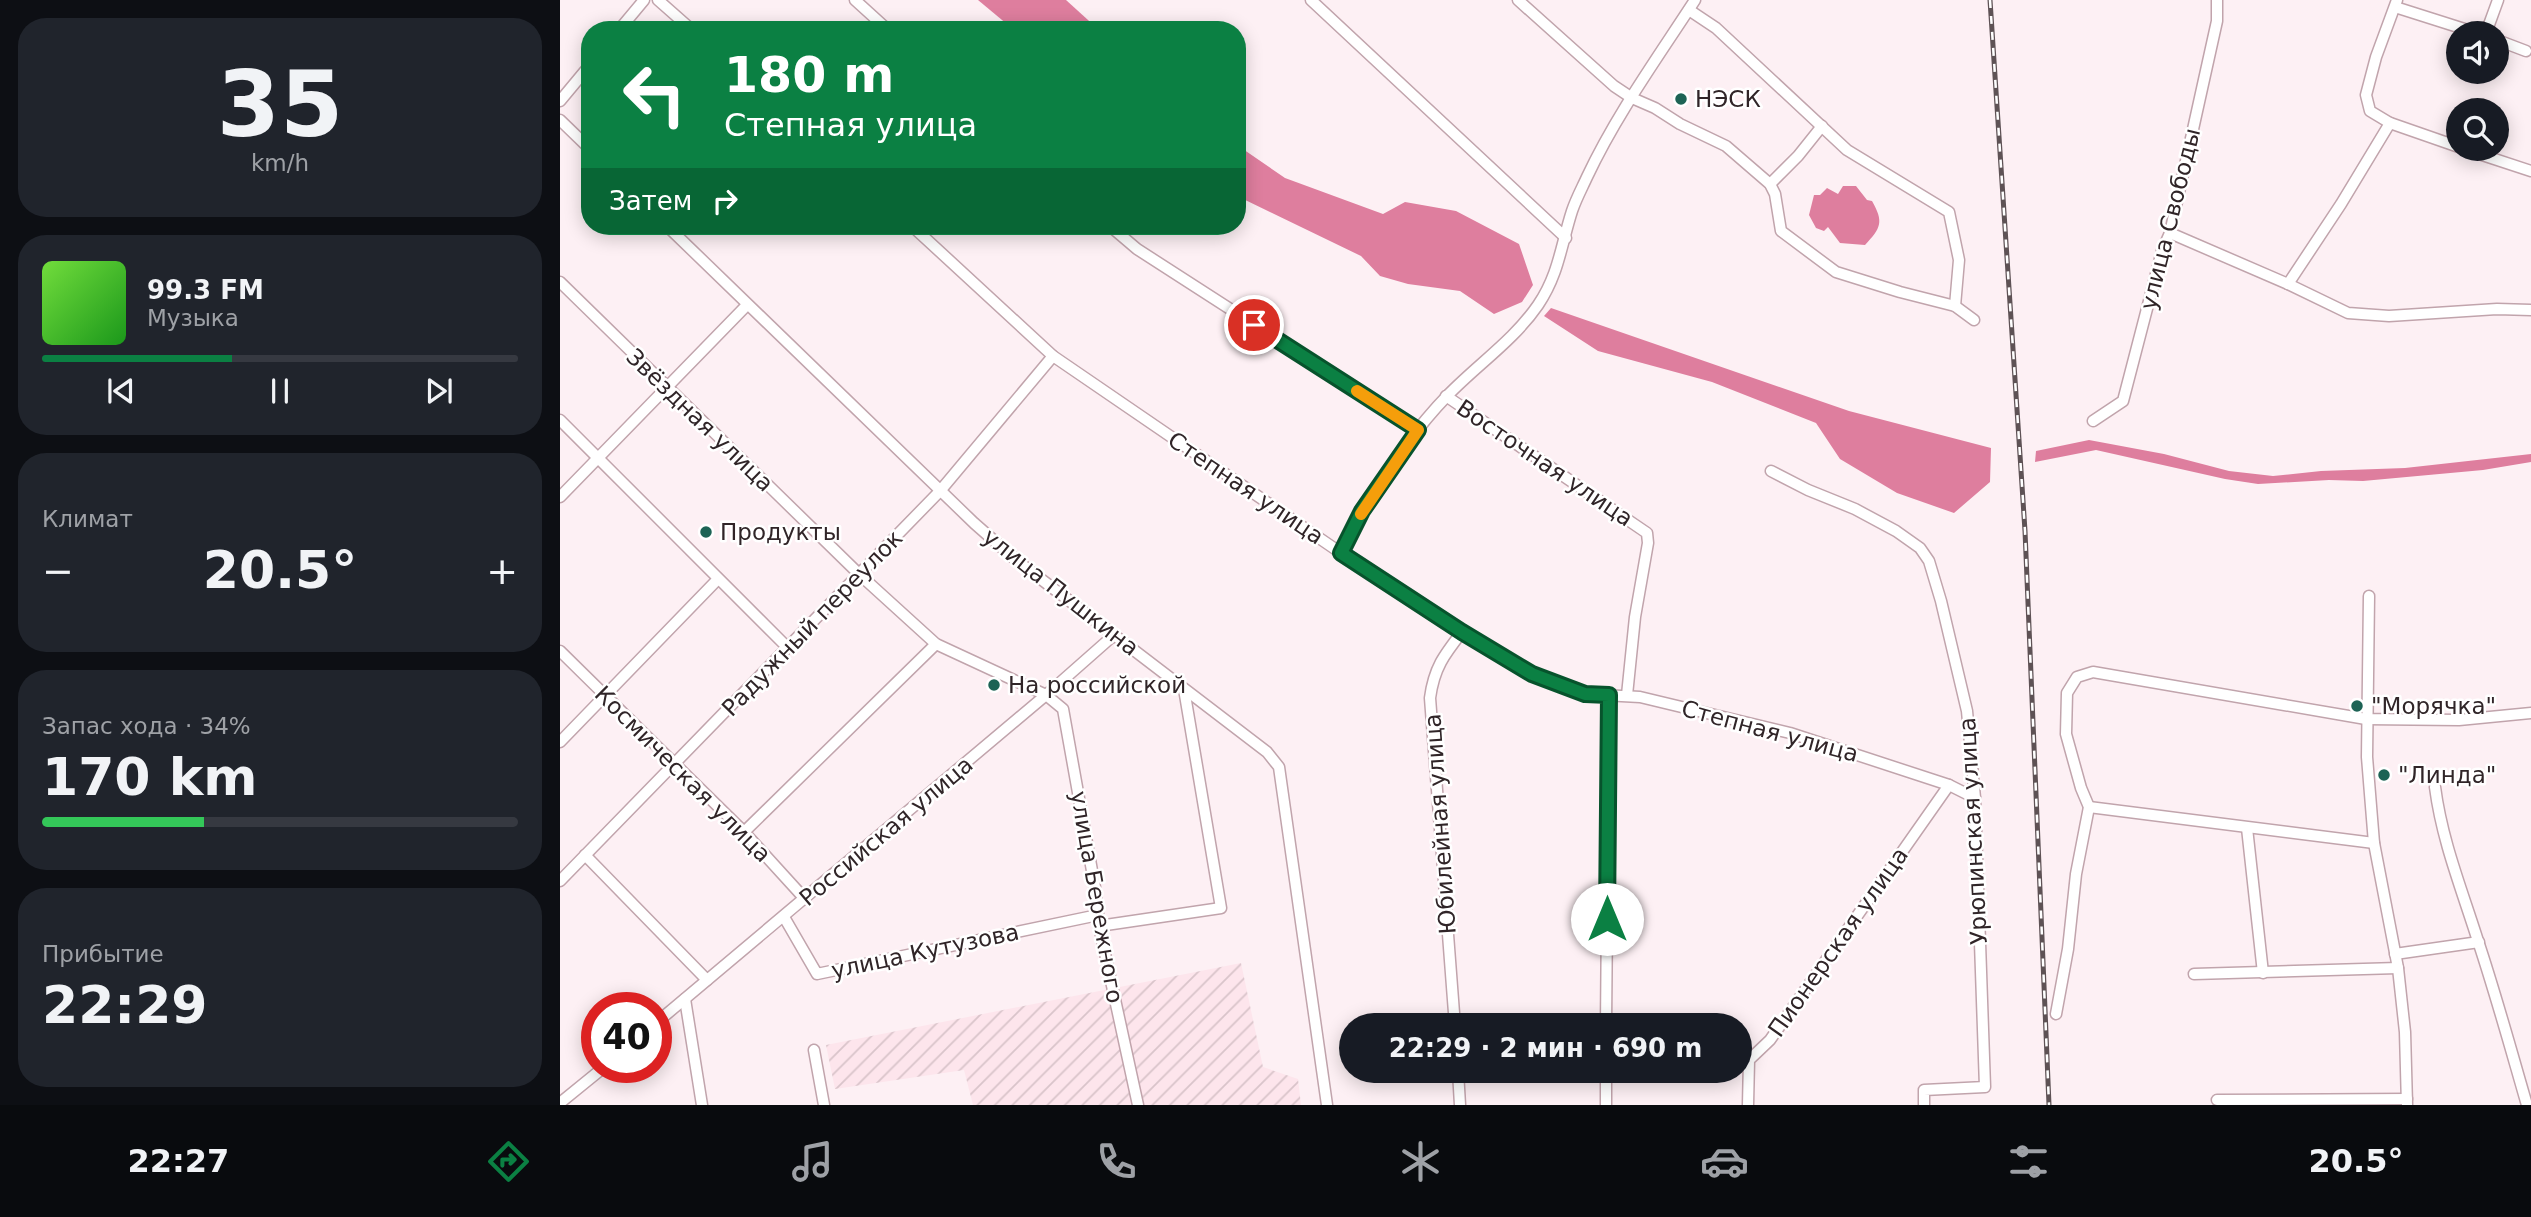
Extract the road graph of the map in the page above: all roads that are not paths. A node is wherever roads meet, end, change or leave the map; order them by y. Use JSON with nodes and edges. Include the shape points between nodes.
{"nodes":[{"id":1,"x":644,"y":0,"type":"edge"},
{"id":2,"x":658,"y":0,"type":"edge"},
{"id":3,"x":855,"y":0,"type":"edge"},
{"id":4,"x":1311,"y":0,"type":"edge"},
{"id":5,"x":1518,"y":0,"type":"edge"},
{"id":6,"x":2217,"y":0,"type":"edge"},
{"id":7,"x":2498,"y":0,"type":"edge"},
{"id":8,"x":2396,"y":3,"type":"edge"},
{"id":9,"x":1692,"y":5,"type":"edge"},
{"id":10,"x":627,"y":21,"type":"edge"},
{"id":11,"x":682,"y":21,"type":"edge"},
{"id":12,"x":878,"y":21,"type":"edge"},
{"id":13,"x":2490,"y":21,"type":"edge"},
{"id":14,"x":2446,"y":22,"type":"edge"},
{"id":15,"x":2509,"y":45,"type":"edge"},
{"id":16,"x":2526,"y":51,"type":"dead end"},
{"id":17,"x":581,"y":76,"type":"edge"},
{"id":18,"x":1632,"y":98,"type":"junction"},
{"id":19,"x":560,"y":101,"type":"edge"},
{"id":20,"x":560,"y":120,"type":"edge"},
{"id":21,"x":2390,"y":123,"type":"junction"},
{"id":22,"x":1822,"y":126,"type":"junction"},
{"id":23,"x":581,"y":140,"type":"edge"},
{"id":24,"x":2446,"y":142,"type":"edge"},
{"id":25,"x":2501,"y":161,"type":"edge"},
{"id":26,"x":2531,"y":171,"type":"edge"},
{"id":27,"x":1770,"y":184,"type":"junction"},
{"id":28,"x":2170,"y":233,"type":"junction"},
{"id":29,"x":676,"y":235,"type":"edge"},
{"id":30,"x":922,"y":235,"type":"edge"},
{"id":31,"x":1121,"y":235,"type":"edge"},
{"id":32,"x":1566,"y":238,"type":"junction"},
{"id":33,"x":560,"y":282,"type":"edge"},
{"id":34,"x":2288,"y":284,"type":"junction"},
{"id":35,"x":747,"y":305,"type":"junction"},
{"id":36,"x":1955,"y":306,"type":"junction"},
{"id":37,"x":2531,"y":310,"type":"edge"},
{"id":38,"x":1974,"y":320,"type":"dead end"},
{"id":39,"x":1054,"y":356,"type":"junction"},
{"id":40,"x":666,"y":387,"type":"junction"},
{"id":41,"x":1447,"y":396,"type":"junction"},
{"id":42,"x":560,"y":420,"type":"edge"},
{"id":43,"x":2093,"y":421,"type":"dead end"},
{"id":44,"x":1418,"y":430,"type":"junction"},
{"id":45,"x":598,"y":457,"type":"junction"},
{"id":46,"x":1771,"y":471,"type":"dead end"},
{"id":47,"x":940,"y":491,"type":"junction"},
{"id":48,"x":560,"y":497,"type":"edge"},
{"id":49,"x":1341,"y":553,"type":"junction"},
{"id":50,"x":859,"y":574,"type":"junction"},
{"id":51,"x":718,"y":579,"type":"junction"},
{"id":52,"x":2369,"y":596,"type":"dead end"},
{"id":53,"x":1462,"y":632,"type":"junction"},
{"id":54,"x":1114,"y":635,"type":"junction"},
{"id":55,"x":936,"y":644,"type":"junction"},
{"id":56,"x":787,"y":647,"type":"junction"},
{"id":57,"x":560,"y":650,"type":"edge"},
{"id":58,"x":1184,"y":689,"type":"junction"},
{"id":59,"x":606,"y":695,"type":"junction"},
{"id":60,"x":1046,"y":695,"type":"junction"},
{"id":61,"x":1609,"y":695,"type":"junction"},
{"id":62,"x":1627,"y":695,"type":"junction"},
{"id":63,"x":2531,"y":712,"type":"edge"},
{"id":64,"x":2366,"y":719,"type":"junction"},
{"id":65,"x":560,"y":742,"type":"edge"},
{"id":66,"x":676,"y":765,"type":"junction"},
{"id":67,"x":1950,"y":785,"type":"junction"},
{"id":68,"x":2435,"y":787,"type":"dead end"},
{"id":69,"x":1975,"y":798,"type":"junction"},
{"id":70,"x":2089,"y":807,"type":"junction"},
{"id":71,"x":2247,"y":828,"type":"junction"},
{"id":72,"x":744,"y":832,"type":"junction"},
{"id":73,"x":2374,"y":844,"type":"junction"},
{"id":74,"x":585,"y":855,"type":"junction"},
{"id":75,"x":560,"y":881,"type":"edge"},
{"id":76,"x":805,"y":899,"type":"junction"},
{"id":77,"x":784,"y":916,"type":"junction"},
{"id":78,"x":1099,"y":920,"type":"junction"},
{"id":79,"x":2479,"y":942,"type":"junction"},
{"id":80,"x":2395,"y":954,"type":"junction"},
{"id":81,"x":2398,"y":968,"type":"junction"},
{"id":82,"x":2263,"y":973,"type":"junction"},
{"id":83,"x":2194,"y":974,"type":"dead end"},
{"id":84,"x":707,"y":980,"type":"junction"},
{"id":85,"x":685,"y":999,"type":"junction"},
{"id":86,"x":672,"y":1010,"type":"edge"},
{"id":87,"x":1454,"y":1013,"type":"edge"},
{"id":88,"x":1606,"y":1013,"type":"edge"},
{"id":89,"x":2056,"y":1014,"type":"dead end"},
{"id":90,"x":814,"y":1050,"type":"dead end"},
{"id":91,"x":586,"y":1083,"type":"edge"},
{"id":92,"x":1459,"y":1083,"type":"edge"},
{"id":93,"x":1606,"y":1083,"type":"edge"},
{"id":94,"x":2217,"y":1100,"type":"dead end"},
{"id":95,"x":2407,"y":1102,"type":"edge"},
{"id":96,"x":563,"y":1103,"type":"edge"},
{"id":97,"x":702,"y":1105,"type":"edge"},
{"id":98,"x":824,"y":1105,"type":"edge"},
{"id":99,"x":1138,"y":1105,"type":"edge"},
{"id":100,"x":1327,"y":1105,"type":"edge"},
{"id":101,"x":1460,"y":1105,"type":"edge"},
{"id":102,"x":1606,"y":1105,"type":"edge"},
{"id":103,"x":1748,"y":1105,"type":"edge"},
{"id":104,"x":1924,"y":1105,"type":"edge"},
{"id":105,"x":2527,"y":1105,"type":"edge"}],
"edges":[{"from":1,"to":10,"type":"street"},
{"from":2,"to":11,"type":"street"},
{"from":3,"to":12,"type":"street"},
{"from":4,"to":32,"type":"street"},
{"from":5,"to":18,"type":"street"},
{"from":6,"to":28,"type":"street","name":"улица Свободы","via":[[2217,21]]},
{"from":7,"to":13,"type":"street"},
{"from":8,"to":14,"type":"street"},
{"from":8,"to":21,"type":"street","via":[[2366,95],[2370,111]]},
{"from":9,"to":18,"type":"street"},
{"from":9,"to":22,"type":"street"},
{"from":15,"to":16,"type":"street"},
{"from":17,"to":19,"type":"street"},
{"from":18,"to":27,"type":"street","via":[[1726,146]]},
{"from":18,"to":32,"type":"street","via":[[1572,210]]},
{"from":20,"to":23,"type":"street"},
{"from":21,"to":24,"type":"street"},
{"from":21,"to":34,"type":"street"},
{"from":22,"to":27,"type":"street"},
{"from":22,"to":36,"type":"street","via":[[1847,150],[1949,212],[1959,260]]},
{"from":25,"to":26,"type":"street"},
{"from":27,"to":36,"type":"street","via":[[1781,231],[1836,272]]},
{"from":28,"to":34,"type":"street"},
{"from":28,"to":43,"type":"street","name":"улица Свободы","via":[[2123,401]]},
{"from":29,"to":35,"type":"street","name":"улица Пушкина"},
{"from":30,"to":39,"type":"street","name":"Степная улица"},
{"from":31,"to":44,"type":"street"},
{"from":32,"to":41,"type":"street","via":[[1559,264],[1536,307]]},
{"from":33,"to":40,"type":"street","name":"Звёздная улица"},
{"from":34,"to":37,"type":"street","via":[[2348,313],[2389,316]]},
{"from":35,"to":40,"type":"street"},
{"from":35,"to":47,"type":"street","name":"улица Пушкина"},
{"from":36,"to":38,"type":"street"},
{"from":39,"to":47,"type":"street","name":"Радужный переулок"},
{"from":39,"to":49,"type":"street","name":"Степная улица"},
{"from":40,"to":45,"type":"street"},
{"from":40,"to":50,"type":"street","name":"Звёздная улица"},
{"from":41,"to":44,"type":"street"},
{"from":41,"to":62,"type":"street","name":"Восточная улица","via":[[1647,533]]},
{"from":42,"to":45,"type":"street"},
{"from":44,"to":49,"type":"street","via":[[1362,511]]},
{"from":45,"to":48,"type":"street"},
{"from":45,"to":51,"type":"street"},
{"from":46,"to":69,"type":"street","name":"Урюпинская улица","via":[[1896,531],[1920,548],[1929,561],[1966,711]]},
{"from":47,"to":50,"type":"street","name":"Радужный переулок"},
{"from":47,"to":54,"type":"street","name":"улица Пушкина","via":[[1016,560]]},
{"from":49,"to":53,"type":"street","name":"Степная улица"},
{"from":50,"to":55,"type":"street","name":"Звёздная улица"},
{"from":50,"to":56,"type":"street","name":"Радужный переулок"},
{"from":51,"to":56,"type":"street"},
{"from":51,"to":59,"type":"street"},
{"from":52,"to":64,"type":"street"},
{"from":53,"to":61,"type":"street","name":"Степная улица","via":[[1532,674],[1585,694]]},
{"from":53,"to":87,"type":"street","name":"Юбилейная улица","via":[[1440,660],[1430,698]]},
{"from":54,"to":58,"type":"street","name":"улица Пушкина"},
{"from":54,"to":60,"type":"street","name":"Российская улица"},
{"from":55,"to":60,"type":"street","name":"Звёздная улица"},
{"from":55,"to":72,"type":"street"},
{"from":56,"to":66,"type":"street","name":"Радужный переулок"},
{"from":57,"to":59,"type":"street","name":"Космическая улица"},
{"from":58,"to":78,"type":"street","name":"улица Кутузова","via":[[1221,908]]},
{"from":58,"to":100,"type":"street","name":"улица Пушкина","via":[[1268,752],[1279,767]]},
{"from":59,"to":65,"type":"street"},
{"from":59,"to":66,"type":"street","name":"Космическая улица"},
{"from":60,"to":76,"type":"street","name":"Российская улица"},
{"from":60,"to":78,"type":"street","name":"улица Бережного","via":[[1063,709]]},
{"from":61,"to":62,"type":"street","name":"Степная улица"},
{"from":61,"to":88,"type":"street"},
{"from":62,"to":67,"type":"street","name":"Степная улица","via":[[1790,733]]},
{"from":63,"to":64,"type":"street","via":[[2459,720]]},
{"from":64,"to":70,"type":"street","via":[[2093,672],[2077,677],[2067,693],[2066,734]]},
{"from":64,"to":73,"type":"street"},
{"from":66,"to":72,"type":"street","name":"Космическая улица"},
{"from":66,"to":74,"type":"street","name":"Радужный переулок"},
{"from":67,"to":69,"type":"street","name":"Степная улица"},
{"from":67,"to":103,"type":"street","name":"Пионерская улица","via":[[1770,1040],[1749,1060]]},
{"from":68,"to":79,"type":"street","via":[[2439,818]]},
{"from":69,"to":104,"type":"street","name":"Урюпинская улица","via":[[1985,1087],[1924,1090]]},
{"from":70,"to":71,"type":"street"},
{"from":70,"to":89,"type":"street"},
{"from":71,"to":73,"type":"street"},
{"from":71,"to":82,"type":"street"},
{"from":72,"to":76,"type":"street","name":"Космическая улица"},
{"from":73,"to":80,"type":"street"},
{"from":74,"to":75,"type":"street","name":"Радужный переулок"},
{"from":74,"to":84,"type":"street"},
{"from":76,"to":77,"type":"street","name":"Российская улица"},
{"from":77,"to":78,"type":"street","name":"улица Кутузова","via":[[817,974]]},
{"from":77,"to":84,"type":"street","name":"Российская улица"},
{"from":78,"to":99,"type":"street","name":"улица Бережного"},
{"from":79,"to":80,"type":"street"},
{"from":79,"to":105,"type":"street"},
{"from":80,"to":81,"type":"street"},
{"from":81,"to":82,"type":"street"},
{"from":81,"to":95,"type":"street"},
{"from":82,"to":83,"type":"street"},
{"from":84,"to":85,"type":"street","name":"Российская улица"},
{"from":85,"to":86,"type":"street","name":"Российская улица"},
{"from":85,"to":97,"type":"street"},
{"from":90,"to":98,"type":"street"},
{"from":91,"to":96,"type":"street"},
{"from":92,"to":101,"type":"street"},
{"from":93,"to":102,"type":"street"},
{"from":94,"to":95,"type":"street"}]}
